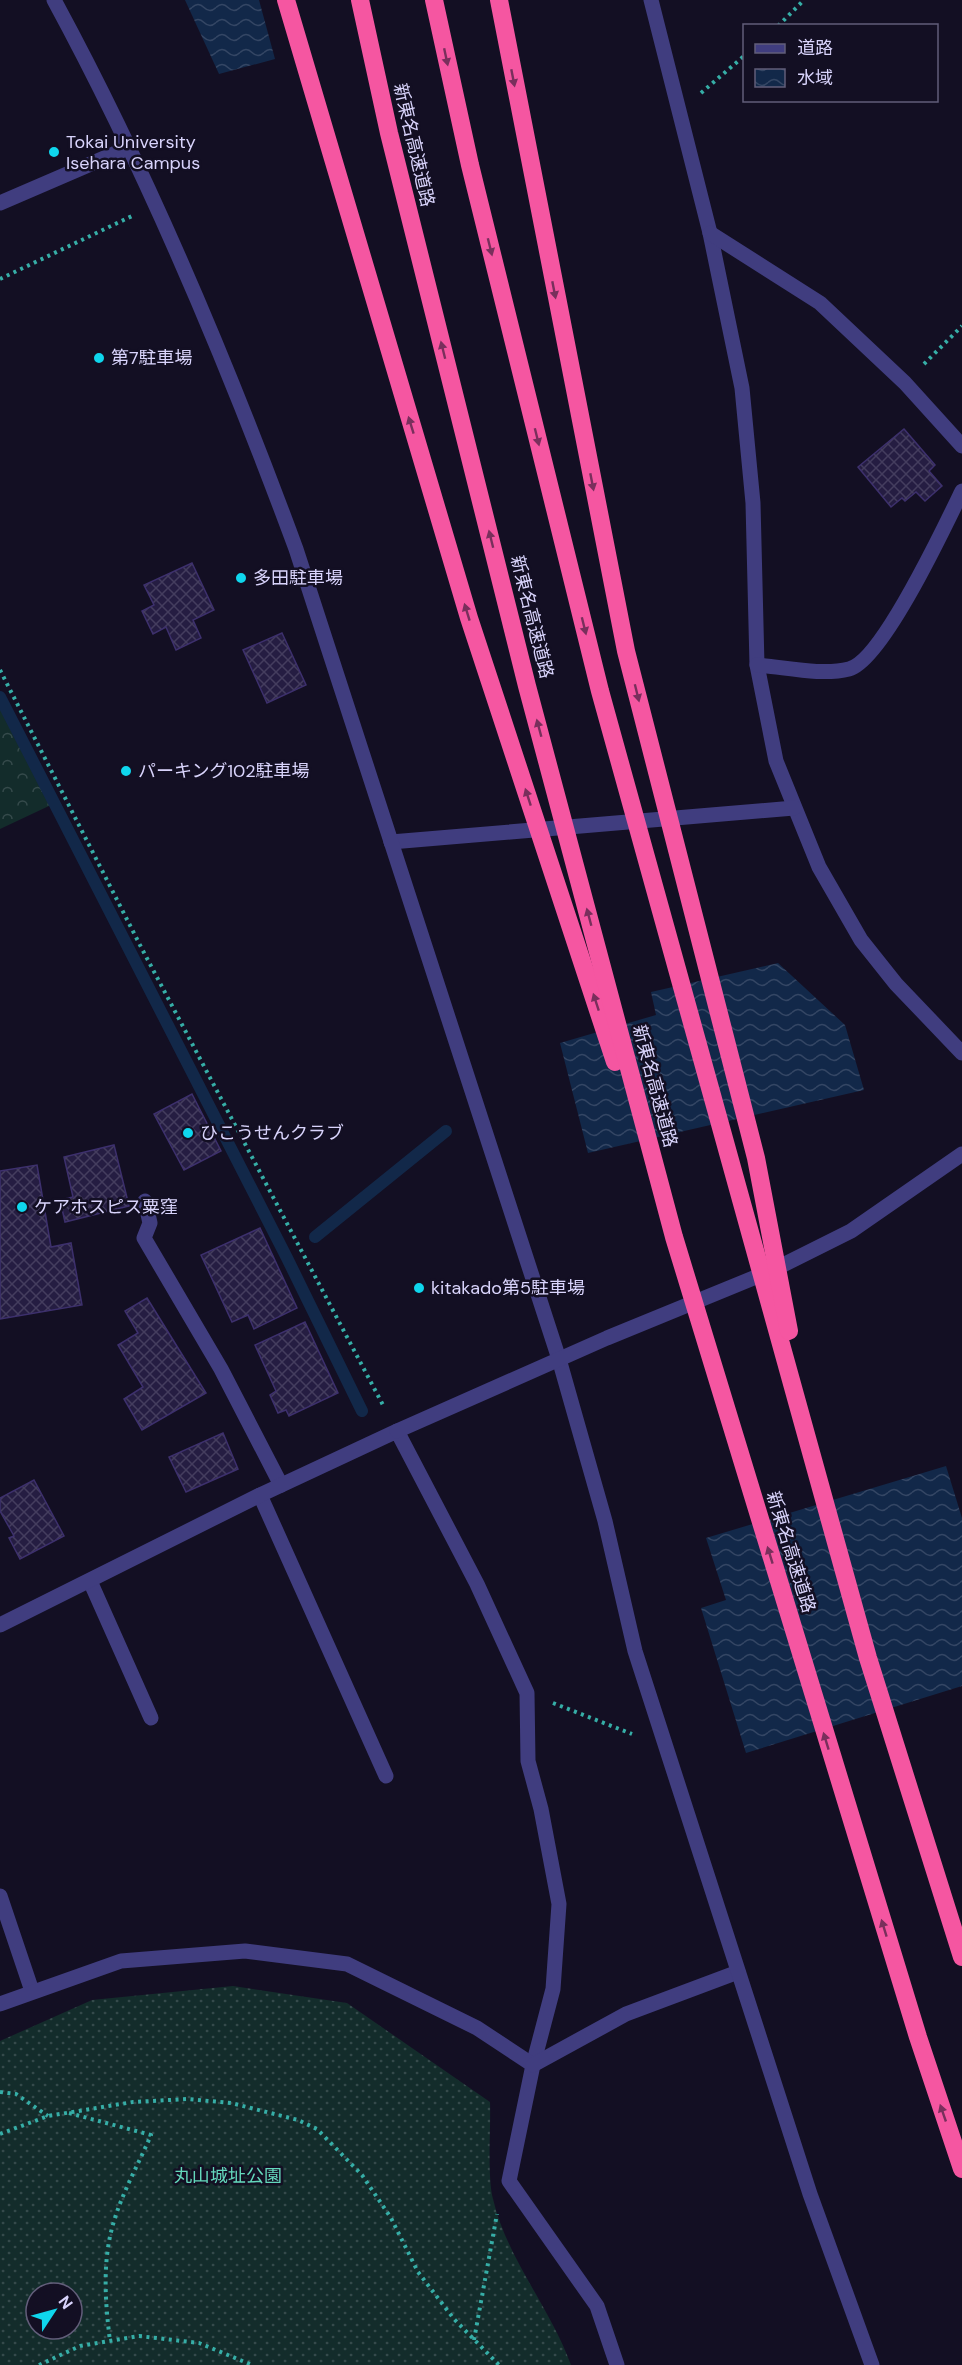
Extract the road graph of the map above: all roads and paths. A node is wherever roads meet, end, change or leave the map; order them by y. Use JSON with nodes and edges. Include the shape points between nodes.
{"nodes":[{"id":1,"x":54,"y":0,"type":"edge"},
{"id":2,"x":286,"y":0,"type":"edge"},
{"id":3,"x":360,"y":0,"type":"edge"},
{"id":4,"x":434,"y":0,"type":"edge"},
{"id":5,"x":499,"y":0,"type":"edge"},
{"id":6,"x":651,"y":0,"type":"edge"},
{"id":7,"x":804,"y":0,"type":"edge"},
{"id":8,"x":780,"y":24,"type":"edge"},
{"id":9,"x":743,"y":57,"type":"edge"},
{"id":10,"x":679,"y":110,"type":"junction"},
{"id":11,"x":130,"y":147,"type":"junction"},
{"id":12,"x":0,"y":203,"type":"edge"},
{"id":13,"x":155,"y":205,"type":"junction"},
{"id":14,"x":710,"y":233,"type":"junction"},
{"id":15,"x":0,"y":279,"type":"edge"},
{"id":16,"x":962,"y":326,"type":"edge"},
{"id":17,"x":905,"y":383,"type":"junction"},
{"id":18,"x":962,"y":446,"type":"edge"},
{"id":19,"x":962,"y":491,"type":"edge"},
{"id":20,"x":757,"y":665,"type":"junction"},
{"id":21,"x":0,"y":670,"type":"edge"},
{"id":22,"x":794,"y":808,"type":"junction"},
{"id":23,"x":391,"y":842,"type":"junction"},
{"id":24,"x":962,"y":1053,"type":"edge"},
{"id":25,"x":962,"y":1154,"type":"edge"},
{"id":26,"x":145,"y":1201,"type":"dead end"},
{"id":27,"x":674,"y":1237,"type":"junction"},
{"id":28,"x":559,"y":1359,"type":"junction"},
{"id":29,"x":398,"y":1431,"type":"junction"},
{"id":30,"x":812,"y":1452,"type":"junction"},
{"id":31,"x":281,"y":1485,"type":"junction"},
{"id":32,"x":260,"y":1495,"type":"junction"},
{"id":33,"x":90,"y":1581,"type":"junction"},
{"id":34,"x":0,"y":1625,"type":"edge"},
{"id":35,"x":527,"y":1693,"type":"junction"},
{"id":36,"x":151,"y":1718,"type":"dead end"},
{"id":37,"x":632,"y":1734,"type":"dead end"},
{"id":38,"x":386,"y":1776,"type":"dead end"},
{"id":39,"x":0,"y":1896,"type":"edge"},
{"id":40,"x":962,"y":1957,"type":"edge"},
{"id":41,"x":738,"y":1972,"type":"junction"},
{"id":42,"x":32,"y":1991,"type":"junction"},
{"id":43,"x":0,"y":2004,"type":"edge"},
{"id":44,"x":533,"y":2065,"type":"junction"},
{"id":45,"x":0,"y":2092,"type":"edge"},
{"id":46,"x":67,"y":2112,"type":"junction"},
{"id":47,"x":48,"y":2116,"type":"junction"},
{"id":48,"x":0,"y":2134,"type":"edge"},
{"id":49,"x":962,"y":2169,"type":"edge"},
{"id":50,"x":497,"y":2217,"type":"dead end"},
{"id":51,"x":474,"y":2340,"type":"junction"},
{"id":52,"x":110,"y":2341,"type":"junction"},
{"id":53,"x":39,"y":2365,"type":"edge"},
{"id":54,"x":252,"y":2365,"type":"edge"},
{"id":55,"x":499,"y":2365,"type":"edge"},
{"id":56,"x":616,"y":2365,"type":"edge"},
{"id":57,"x":872,"y":2365,"type":"edge"}],
"edges":[{"from":1,"to":11,"type":"street"},
{"from":27,"to":2,"type":"highway","one_way":true,"bridge":true,"via":[[469,618]]},
{"from":27,"to":3,"type":"highway","name":"新東名高速道路","one_way":true,"bridge":true,"via":[[527,686],[389,133]]},
{"from":4,"to":30,"type":"highway","one_way":true,"bridge":true,"via":[[470,165],[600,691]]},
{"from":5,"to":30,"type":"highway","one_way":true,"bridge":true,"via":[[626,651],[756,1158]]},
{"from":6,"to":10,"type":"street"},
{"from":7,"to":8,"type":"path"},
{"from":9,"to":10,"type":"path"},
{"from":10,"to":14,"type":"street"},
{"from":11,"to":12,"type":"street"},
{"from":11,"to":13,"type":"street"},
{"from":13,"to":15,"type":"path"},
{"from":13,"to":23,"type":"street","via":[[262,456]]},
{"from":14,"to":17,"type":"street","via":[[820,303]]},
{"from":14,"to":20,"type":"street","via":[[742,388],[748,441]]},
{"from":16,"to":17,"type":"path"},
{"from":17,"to":18,"type":"street"},
{"from":19,"to":20,"type":"street","via":[[904,606],[862,661],[851,669],[832,671]]},
{"from":20,"to":22,"type":"street","via":[[776,761]]},
{"from":21,"to":29,"type":"path","via":[[141,947]]},
{"from":22,"to":23,"type":"street"},
{"from":22,"to":24,"type":"street","via":[[819,867],[861,940],[896,984]]},
{"from":23,"to":28,"type":"street"},
{"from":25,"to":28,"type":"street","via":[[851,1231],[772,1270]]},
{"from":26,"to":31,"type":"street","via":[[150,1223],[144,1238],[221,1369]]},
{"from":49,"to":27,"type":"highway","name":"新東名高速道路","one_way":true,"bridge":true,"via":[[914,2025]]},
{"from":28,"to":29,"type":"street"},
{"from":28,"to":41,"type":"street","via":[[604,1521],[628,1627]]},
{"from":29,"to":31,"type":"street"},
{"from":29,"to":35,"type":"street","via":[[477,1584]]},
{"from":30,"to":40,"type":"highway","bridge":true,"via":[[868,1658]]},
{"from":31,"to":32,"type":"street"},
{"from":32,"to":33,"type":"street"},
{"from":32,"to":38,"type":"street"},
{"from":33,"to":34,"type":"street"},
{"from":33,"to":36,"type":"street"},
{"from":35,"to":37,"type":"path"},
{"from":35,"to":44,"type":"street","via":[[528,1761],[559,1904],[553,1989]]},
{"from":39,"to":42,"type":"street"},
{"from":41,"to":44,"type":"street","via":[[626,2014]]},
{"from":41,"to":57,"type":"street","via":[[817,2213]]},
{"from":42,"to":43,"type":"street"},
{"from":42,"to":44,"type":"street","via":[[121,1961],[144,1959],[245,1951],[347,1964],[477,2028]]},
{"from":44,"to":56,"type":"street","via":[[509,2181],[597,2306]]},
{"from":45,"to":47,"type":"path","via":[[16,2094]]},
{"from":46,"to":47,"type":"path"},
{"from":46,"to":51,"type":"path","via":[[188,2099],[254,2108],[317,2129],[378,2196],[418,2272]]},
{"from":46,"to":52,"type":"path","via":[[151,2135],[110,2237],[105,2278]]},
{"from":47,"to":48,"type":"path"},
{"from":50,"to":51,"type":"path"},
{"from":51,"to":55,"type":"path"},
{"from":52,"to":53,"type":"path","via":[[80,2346]]},
{"from":52,"to":54,"type":"path","via":[[139,2336],[199,2343]]}]}
